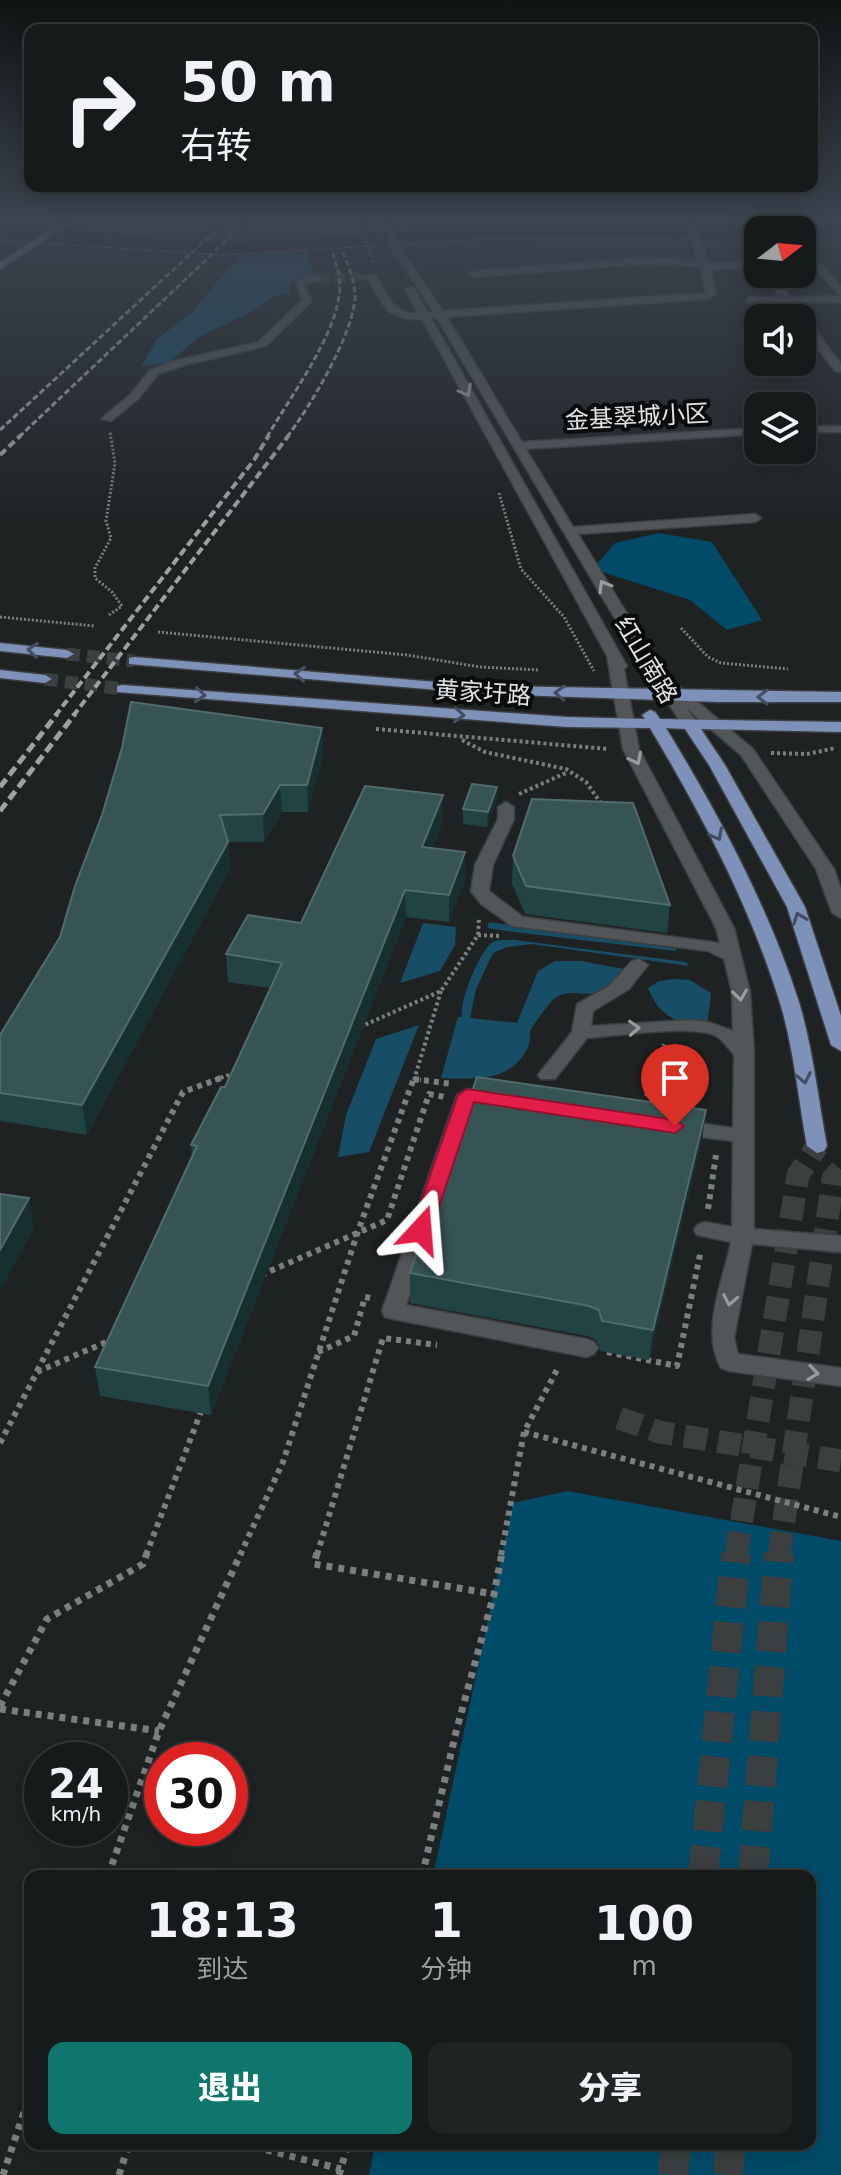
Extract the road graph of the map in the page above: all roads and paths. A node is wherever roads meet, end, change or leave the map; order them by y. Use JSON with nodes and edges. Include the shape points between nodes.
{"nodes":[{"id":1,"x":283,"y":324,"type":"edge"},
{"id":2,"x":428,"y":324,"type":"edge"},
{"id":3,"x":446,"y":324,"type":"edge"},
{"id":4,"x":816,"y":333,"type":"edge"},
{"id":5,"x":839,"y":369,"type":"edge"},
{"id":6,"x":107,"y":419,"type":"joint"},
{"id":7,"x":816,"y":429,"type":"edge"},
{"id":8,"x":841,"y":429,"type":"edge"},
{"id":9,"x":744,"y":432,"type":"edge"},
{"id":10,"x":518,"y":446,"type":"junction"},
{"id":11,"x":755,"y":518,"type":"dead end"},
{"id":12,"x":572,"y":531,"type":"junction"},
{"id":13,"x":109,"y":615,"type":"dead end"},
{"id":14,"x":0,"y":617,"type":"edge"},
{"id":15,"x":95,"y":626,"type":"dead end"},
{"id":16,"x":681,"y":628,"type":"dead end"},
{"id":17,"x":158,"y":632,"type":"dead end"},
{"id":18,"x":0,"y":647,"type":"edge"},
{"id":19,"x":67,"y":654,"type":"tunnel mouth"},
{"id":20,"x":134,"y":661,"type":"tunnel mouth"},
{"id":21,"x":615,"y":664,"type":"junction"},
{"id":22,"x":788,"y":669,"type":"dead end"},
{"id":23,"x":542,"y":671,"type":"dead end"},
{"id":24,"x":581,"y":672,"type":"dead end"},
{"id":25,"x":0,"y":674,"type":"edge"},
{"id":26,"x":45,"y":679,"type":"tunnel mouth"},
{"id":27,"x":122,"y":689,"type":"tunnel mouth"},
{"id":28,"x":629,"y":694,"type":"junction"},
{"id":29,"x":677,"y":695,"type":"junction"},
{"id":30,"x":841,"y":697,"type":"edge"},
{"id":31,"x":626,"y":723,"type":"junction"},
{"id":32,"x":655,"y":723,"type":"junction"},
{"id":33,"x":690,"y":724,"type":"junction"},
{"id":34,"x":716,"y":724,"type":"junction"},
{"id":35,"x":841,"y":727,"type":"edge"},
{"id":36,"x":457,"y":737,"type":"dead end"},
{"id":37,"x":568,"y":772,"type":"dead end"},
{"id":38,"x":506,"y":807,"type":"joint"},
{"id":39,"x":607,"y":812,"type":"edge"},
{"id":40,"x":487,"y":900,"type":"junction"},
{"id":41,"x":841,"y":913,"type":"edge"},
{"id":42,"x":731,"y":956,"type":"junction"},
{"id":43,"x":639,"y":965,"type":"dead end"},
{"id":44,"x":441,"y":991,"type":"junction"},
{"id":45,"x":366,"y":1011,"type":"edge"},
{"id":46,"x":361,"y":1026,"type":"junction"},
{"id":47,"x":346,"y":1031,"type":"edge"},
{"id":48,"x":581,"y":1033,"type":"junction"},
{"id":49,"x":355,"y":1040,"type":"edge"},
{"id":50,"x":676,"y":1044,"type":"dead end"},
{"id":51,"x":841,"y":1045,"type":"edge"},
{"id":52,"x":744,"y":1053,"type":"junction"},
{"id":53,"x":242,"y":1070,"type":"edge"},
{"id":54,"x":548,"y":1075,"type":"dead end"},
{"id":55,"x":414,"y":1079,"type":"junction"},
{"id":56,"x":460,"y":1085,"type":"dead end"},
{"id":57,"x":526,"y":1104,"type":"edge"},
{"id":58,"x":651,"y":1118,"type":"joint"},
{"id":59,"x":418,"y":1130,"type":"dead end"},
{"id":60,"x":744,"y":1136,"type":"junction"},
{"id":61,"x":817,"y":1146,"type":"tunnel mouth"},
{"id":62,"x":705,"y":1230,"type":"dead end"},
{"id":63,"x":358,"y":1231,"type":"junction"},
{"id":64,"x":743,"y":1236,"type":"junction"},
{"id":65,"x":841,"y":1244,"type":"edge"},
{"id":66,"x":257,"y":1265,"type":"edge"},
{"id":67,"x":380,"y":1300,"type":"dead end"},
{"id":68,"x":123,"y":1335,"type":"edge"},
{"id":69,"x":442,"y":1346,"type":"dead end"},
{"id":70,"x":586,"y":1348,"type":"dead end"},
{"id":71,"x":318,"y":1352,"type":"junction"},
{"id":72,"x":546,"y":1360,"type":"dead end"},
{"id":73,"x":561,"y":1362,"type":"dead end"},
{"id":74,"x":37,"y":1372,"type":"junction"},
{"id":75,"x":841,"y":1377,"type":"edge"},
{"id":76,"x":208,"y":1393,"type":"edge"},
{"id":77,"x":524,"y":1432,"type":"dead end"},
{"id":78,"x":0,"y":1443,"type":"edge"},
{"id":79,"x":841,"y":1517,"type":"edge"},
{"id":80,"x":494,"y":1594,"type":"dead end"},
{"id":81,"x":0,"y":1707,"type":"edge"},
{"id":82,"x":159,"y":1731,"type":"junction"},
{"id":83,"x":110,"y":1870,"type":"edge"},
{"id":84,"x":24,"y":2112,"type":"edge"},
{"id":85,"x":127,"y":2150,"type":"edge"},
{"id":86,"x":264,"y":2150,"type":"edge"},
{"id":87,"x":346,"y":2150,"type":"edge"},
{"id":88,"x":340,"y":2172,"type":"edge"},
{"id":89,"x":3,"y":2175,"type":"edge"},
{"id":90,"x":119,"y":2175,"type":"edge"}],
"edges":[{"from":1,"to":6,"type":"street","via":[[262,344],[154,372]]},
{"from":2,"to":21,"type":"street","name":"红山南路","one_way":true},
{"from":3,"to":10,"type":"street","name":"红山南路"},
{"from":4,"to":5,"type":"street"},
{"from":6,"to":13,"type":"path","via":[[115,463],[106,521],[111,538],[95,578],[122,606]]},
{"from":7,"to":8,"type":"street"},
{"from":9,"to":10,"type":"street","name":"金基翠城小区"},
{"from":10,"to":12,"type":"street","name":"红山南路"},
{"from":11,"to":12,"type":"street"},
{"from":29,"to":12,"type":"street","name":"红山南路","one_way":true,"via":[[659,677]]},
{"from":14,"to":15,"type":"path"},
{"from":16,"to":22,"type":"path","via":[[710,659]]},
{"from":17,"to":23,"type":"path"},
{"from":19,"to":18,"type":"main road","one_way":true},
{"from":28,"to":20,"type":"main road","name":"黄家圩路","one_way":true,"via":[[486,690]]},
{"from":21,"to":24,"type":"path"},
{"from":21,"to":28,"type":"street","name":"红山南路"},
{"from":25,"to":26,"type":"main road"},
{"from":27,"to":31,"type":"main road","name":"黄家圩路","one_way":true,"via":[[369,710]]},
{"from":28,"to":29,"type":"main road","name":"黄家圩路"},
{"from":28,"to":31,"type":"street","name":"红山南路"},
{"from":28,"to":32,"type":"main road","name":"红山南路"},
{"from":30,"to":29,"type":"main road","name":"黄家圩路","one_way":true},
{"from":29,"to":33,"type":"street","name":"红山南路"},
{"from":29,"to":34,"type":"street"},
{"from":31,"to":32,"type":"main road","name":"黄家圩路"},
{"from":31,"to":42,"type":"street","name":"红山南路","one_way":true,"via":[[631,749],[725,928]]},
{"from":32,"to":33,"type":"main road","name":"黄家圩路"},
{"from":32,"to":61,"type":"main road","name":"红山南路","one_way":true,"via":[[764,930],[790,1005]]},
{"from":33,"to":34,"type":"main road","name":"黄家圩路"},
{"from":51,"to":33,"type":"main road","name":"红山南路","one_way":true,"via":[[796,907]]},
{"from":34,"to":35,"type":"main road","name":"黄家圩路"},
{"from":34,"to":41,"type":"street","via":[[747,752],[816,855]]},
{"from":36,"to":39,"type":"path","via":[[485,752],[566,769],[586,782]]},
{"from":37,"to":38,"type":"path","via":[[504,800]]},
{"from":38,"to":40,"type":"street","via":[[506,819],[484,865],[480,891]]},
{"from":40,"to":42,"type":"street","via":[[518,922],[712,946]]},
{"from":40,"to":44,"type":"path","via":[[479,913],[478,935]]},
{"from":42,"to":52,"type":"street","name":"红山南路","one_way":true,"via":[[741,992]]},
{"from":43,"to":48,"type":"street","via":[[618,990],[584,1008]]},
{"from":44,"to":46,"type":"path"},
{"from":44,"to":55,"type":"path"},
{"from":45,"to":46,"type":"path"},
{"from":46,"to":47,"type":"path"},
{"from":46,"to":49,"type":"path"},
{"from":48,"to":52,"type":"street","one_way":true,"via":[[635,1027],[721,1031]]},
{"from":48,"to":54,"type":"street"},
{"from":50,"to":58,"type":"path","via":[[662,1044]]},
{"from":52,"to":60,"type":"street","name":"红山南路"},
{"from":53,"to":74,"type":"path","via":[[183,1092]]},
{"from":55,"to":56,"type":"path"},
{"from":55,"to":63,"type":"path"},
{"from":57,"to":70,"type":"street","via":[[467,1095],[393,1311]]},
{"from":58,"to":60,"type":"street"},
{"from":59,"to":63,"type":"path","via":[[387,1220]]},
{"from":60,"to":64,"type":"street","name":"红山南路"},
{"from":62,"to":64,"type":"street"},
{"from":63,"to":66,"type":"path","via":[[251,1279]]},
{"from":63,"to":71,"type":"path"},
{"from":64,"to":65,"type":"street"},
{"from":64,"to":75,"type":"street","name":"红山南路","one_way":true,"via":[[722,1338],[729,1362]]},
{"from":67,"to":71,"type":"path","via":[[365,1297],[354,1336]]},
{"from":68,"to":74,"type":"path"},
{"from":69,"to":80,"type":"path","via":[[383,1338],[314,1564]]},
{"from":71,"to":82,"type":"path","via":[[283,1462]]},
{"from":72,"to":73,"type":"path"},
{"from":74,"to":78,"type":"path"},
{"from":76,"to":81,"type":"path","via":[[143,1564],[47,1619]]},
{"from":77,"to":79,"type":"path"},
{"from":81,"to":82,"type":"path"},
{"from":82,"to":83,"type":"path"},
{"from":84,"to":89,"type":"path"},
{"from":85,"to":90,"type":"path"},
{"from":86,"to":88,"type":"path"},
{"from":87,"to":88,"type":"path"}]}
